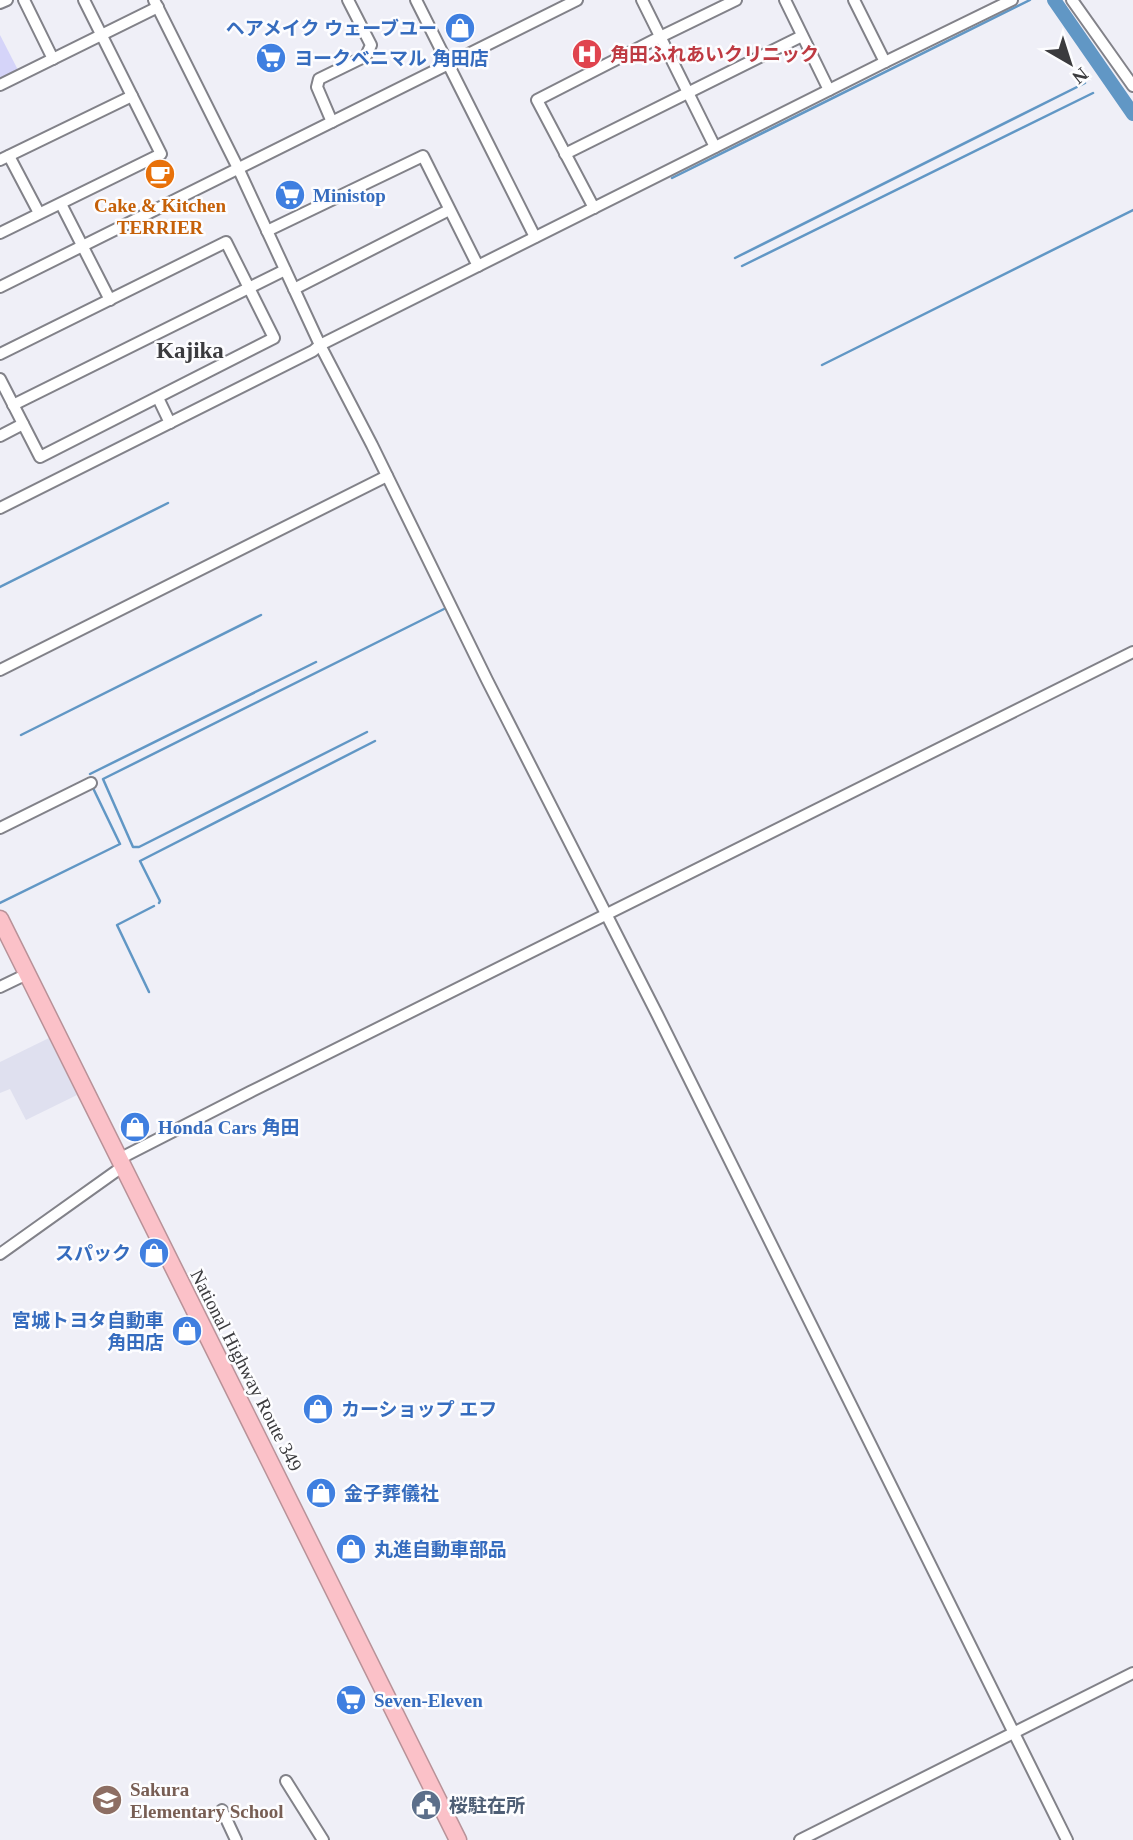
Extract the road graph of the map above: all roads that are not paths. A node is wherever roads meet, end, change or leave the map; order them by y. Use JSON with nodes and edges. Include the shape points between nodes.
{"nodes":[{"id":1,"x":6,"y":0,"type":"edge"},
{"id":2,"x":24,"y":0,"type":"edge"},
{"id":3,"x":84,"y":0,"type":"edge"},
{"id":4,"x":348,"y":0,"type":"edge"},
{"id":5,"x":416,"y":0,"type":"edge"},
{"id":6,"x":577,"y":0,"type":"edge"},
{"id":7,"x":642,"y":0,"type":"edge"},
{"id":8,"x":736,"y":0,"type":"edge"},
{"id":9,"x":785,"y":0,"type":"edge"},
{"id":10,"x":854,"y":0,"type":"edge"},
{"id":11,"x":1012,"y":0,"type":"edge"},
{"id":12,"x":1072,"y":0,"type":"edge"},
{"id":13,"x":0,"y":3,"type":"edge"},
{"id":14,"x":156,"y":4,"type":"edge"},
{"id":15,"x":101,"y":35,"type":"junction"},
{"id":16,"x":802,"y":36,"type":"junction"},
{"id":17,"x":660,"y":37,"type":"junction"},
{"id":18,"x":53,"y":58,"type":"junction"},
{"id":19,"x":885,"y":62,"type":"junction"},
{"id":20,"x":449,"y":63,"type":"junction"},
{"id":21,"x":1133,"y":65,"type":"edge"},
{"id":22,"x":1123,"y":73,"type":"junction"},
{"id":23,"x":0,"y":85,"type":"edge"},
{"id":24,"x":1133,"y":86,"type":"edge"},
{"id":25,"x":829,"y":90,"type":"junction"},
{"id":26,"x":688,"y":93,"type":"junction"},
{"id":27,"x":132,"y":96,"type":"junction"},
{"id":28,"x":332,"y":122,"type":"junction"},
{"id":29,"x":715,"y":147,"type":"junction"},
{"id":30,"x":565,"y":154,"type":"junction"},
{"id":31,"x":5,"y":158,"type":"edge"},
{"id":32,"x":238,"y":168,"type":"junction"},
{"id":33,"x":61,"y":204,"type":"junction"},
{"id":34,"x":594,"y":208,"type":"junction"},
{"id":35,"x":449,"y":210,"type":"junction"},
{"id":36,"x":39,"y":214,"type":"junction"},
{"id":37,"x":267,"y":231,"type":"junction"},
{"id":38,"x":0,"y":233,"type":"edge"},
{"id":39,"x":535,"y":237,"type":"junction"},
{"id":40,"x":83,"y":245,"type":"junction"},
{"id":41,"x":478,"y":266,"type":"junction"},
{"id":42,"x":285,"y":270,"type":"junction"},
{"id":43,"x":0,"y":287,"type":"edge"},
{"id":44,"x":249,"y":288,"type":"junction"},
{"id":45,"x":294,"y":289,"type":"junction"},
{"id":46,"x":110,"y":300,"type":"junction"},
{"id":47,"x":320,"y":345,"type":"junction"},
{"id":48,"x":0,"y":354,"type":"edge"},
{"id":49,"x":0,"y":379,"type":"edge"},
{"id":50,"x":158,"y":398,"type":"junction"},
{"id":51,"x":13,"y":405,"type":"junction"},
{"id":52,"x":170,"y":423,"type":"junction"},
{"id":53,"x":23,"y":424,"type":"junction"},
{"id":54,"x":0,"y":436,"type":"edge"},
{"id":55,"x":387,"y":476,"type":"junction"},
{"id":56,"x":1,"y":504,"type":"edge"},
{"id":57,"x":1133,"y":652,"type":"edge"},
{"id":58,"x":0,"y":670,"type":"edge"},
{"id":59,"x":91,"y":783,"type":"dead end"},
{"id":60,"x":0,"y":828,"type":"edge"},
{"id":61,"x":606,"y":914,"type":"junction"},
{"id":62,"x":0,"y":919,"type":"edge"},
{"id":63,"x":27,"y":974,"type":"junction"},
{"id":64,"x":0,"y":988,"type":"edge"},
{"id":65,"x":120,"y":1163,"type":"junction"},
{"id":66,"x":0,"y":1254,"type":"edge"},
{"id":67,"x":1133,"y":1673,"type":"edge"},
{"id":68,"x":1013,"y":1733,"type":"junction"},
{"id":69,"x":286,"y":1781,"type":"dead end"},
{"id":70,"x":222,"y":1810,"type":"dead end"},
{"id":71,"x":236,"y":1840,"type":"edge"},
{"id":72,"x":323,"y":1840,"type":"edge"},
{"id":73,"x":458,"y":1840,"type":"edge"},
{"id":74,"x":800,"y":1840,"type":"edge"},
{"id":75,"x":1067,"y":1840,"type":"edge"}],
"edges":[{"from":1,"to":13,"type":"street"},
{"from":2,"to":18,"type":"street"},
{"from":3,"to":15,"type":"street"},
{"from":4,"to":28,"type":"street","via":[[370,45],[366,56],[320,79],[317,87]]},
{"from":5,"to":20,"type":"street"},
{"from":6,"to":20,"type":"street"},
{"from":7,"to":17,"type":"street"},
{"from":8,"to":17,"type":"street"},
{"from":9,"to":16,"type":"street"},
{"from":10,"to":19,"type":"street"},
{"from":11,"to":19,"type":"street"},
{"from":12,"to":22,"type":"street"},
{"from":14,"to":15,"type":"street"},
{"from":14,"to":32,"type":"street"},
{"from":15,"to":18,"type":"street"},
{"from":15,"to":27,"type":"street"},
{"from":16,"to":25,"type":"street"},
{"from":16,"to":26,"type":"street"},
{"from":17,"to":26,"type":"street"},
{"from":17,"to":30,"type":"street","via":[[537,100]]},
{"from":18,"to":23,"type":"street"},
{"from":19,"to":25,"type":"street"},
{"from":20,"to":28,"type":"street"},
{"from":20,"to":39,"type":"street"},
{"from":21,"to":22,"type":"street"},
{"from":22,"to":24,"type":"street"},
{"from":25,"to":29,"type":"street"},
{"from":26,"to":29,"type":"street"},
{"from":26,"to":30,"type":"street"},
{"from":27,"to":31,"type":"street"},
{"from":27,"to":33,"type":"street","via":[[161,154]]},
{"from":28,"to":32,"type":"street"},
{"from":29,"to":34,"type":"street"},
{"from":30,"to":34,"type":"street"},
{"from":31,"to":36,"type":"street"},
{"from":32,"to":37,"type":"street"},
{"from":32,"to":40,"type":"street"},
{"from":33,"to":36,"type":"street"},
{"from":33,"to":40,"type":"street"},
{"from":34,"to":39,"type":"street"},
{"from":35,"to":37,"type":"street","via":[[423,156]]},
{"from":35,"to":41,"type":"street"},
{"from":35,"to":45,"type":"street"},
{"from":36,"to":38,"type":"street"},
{"from":37,"to":42,"type":"street"},
{"from":39,"to":41,"type":"street"},
{"from":40,"to":43,"type":"street"},
{"from":40,"to":46,"type":"street"},
{"from":41,"to":47,"type":"street"},
{"from":42,"to":44,"type":"street"},
{"from":42,"to":45,"type":"street"},
{"from":44,"to":46,"type":"street","via":[[226,242]]},
{"from":44,"to":50,"type":"street","via":[[274,338]]},
{"from":44,"to":51,"type":"street"},
{"from":45,"to":47,"type":"street"},
{"from":46,"to":48,"type":"street"},
{"from":47,"to":52,"type":"street"},
{"from":47,"to":55,"type":"street"},
{"from":49,"to":51,"type":"street"},
{"from":50,"to":52,"type":"street"},
{"from":50,"to":53,"type":"street","via":[[40,457]]},
{"from":51,"to":53,"type":"street"},
{"from":52,"to":56,"type":"street"},
{"from":53,"to":54,"type":"street"},
{"from":55,"to":58,"type":"street"},
{"from":55,"to":61,"type":"street"},
{"from":57,"to":61,"type":"street"},
{"from":59,"to":60,"type":"street"},
{"from":61,"to":65,"type":"street"},
{"from":61,"to":68,"type":"street"},
{"from":62,"to":63,"type":"highway","name":"National Highway Route 349"},
{"from":63,"to":64,"type":"street"},
{"from":63,"to":65,"type":"highway","name":"National Highway Route 349"},
{"from":65,"to":66,"type":"street"},
{"from":65,"to":73,"type":"highway","name":"National Highway Route 349"},
{"from":67,"to":68,"type":"street"},
{"from":68,"to":74,"type":"street"},
{"from":68,"to":75,"type":"street"},
{"from":69,"to":72,"type":"street"},
{"from":70,"to":71,"type":"street"}]}
